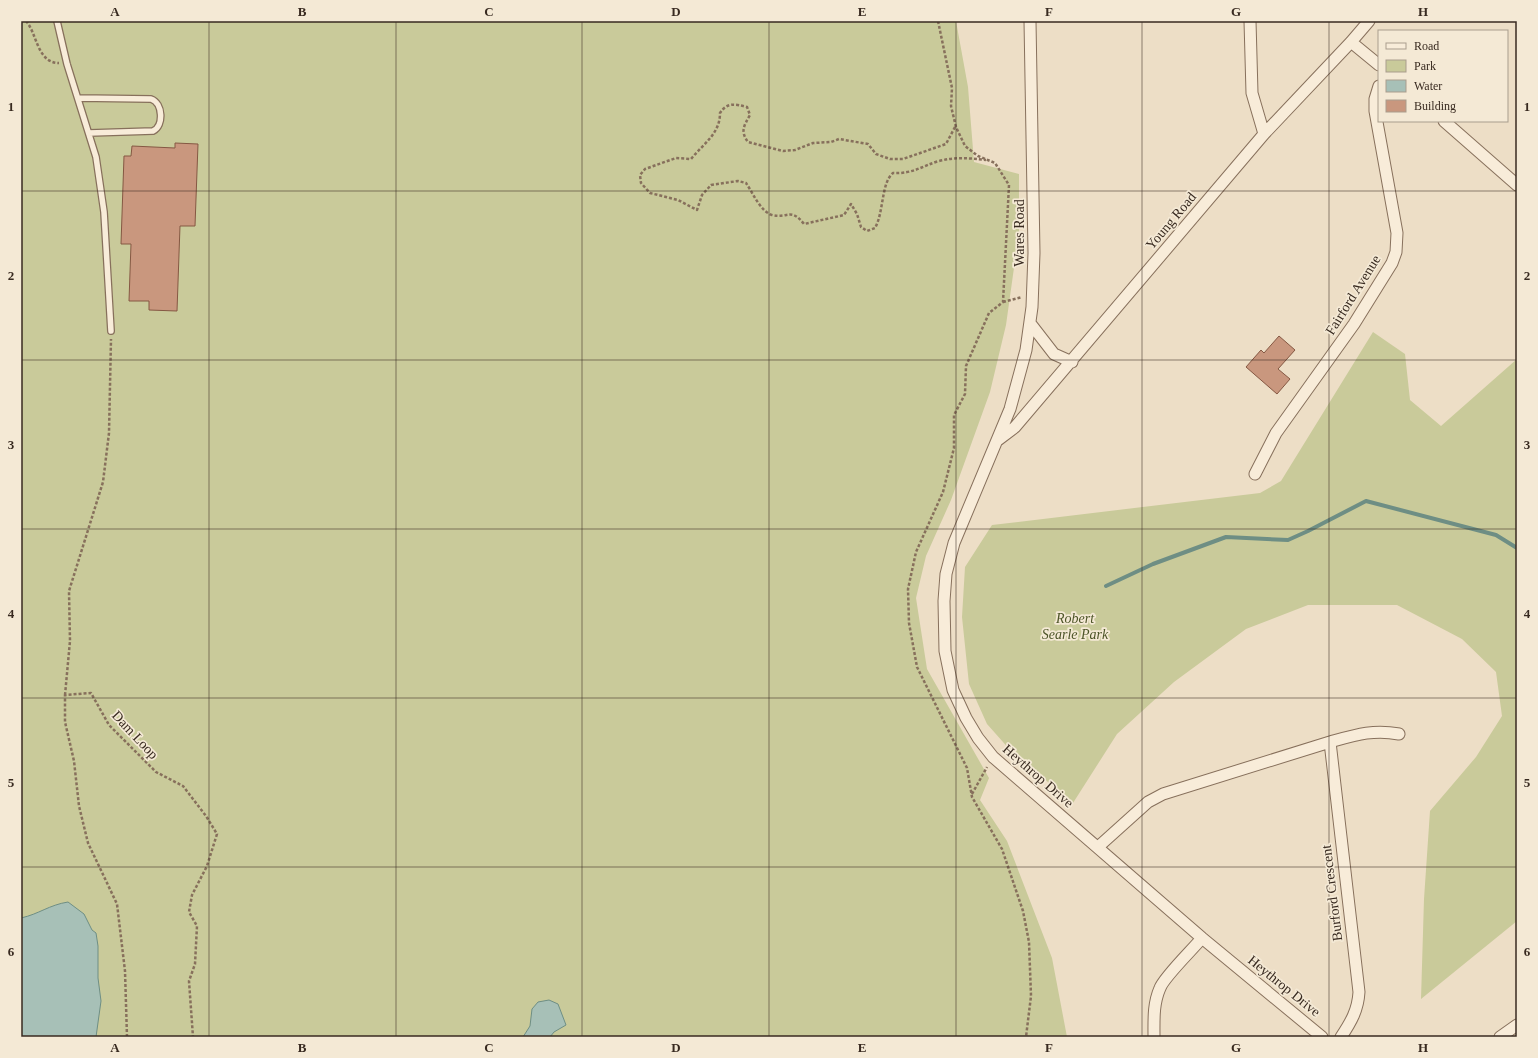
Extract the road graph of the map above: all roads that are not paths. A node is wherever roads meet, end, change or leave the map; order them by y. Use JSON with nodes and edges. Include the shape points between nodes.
{"nodes":[{"id":1,"x":57,"y":21,"type":"edge"},
{"id":2,"x":1030,"y":21,"type":"edge"},
{"id":3,"x":1250,"y":21,"type":"edge"},
{"id":4,"x":1369,"y":21,"type":"edge"},
{"id":5,"x":1351,"y":42,"type":"junction"},
{"id":6,"x":1378,"y":63,"type":"edge"},
{"id":7,"x":1378,"y":89,"type":"edge"},
{"id":8,"x":78,"y":98,"type":"junction"},
{"id":9,"x":1445,"y":122,"type":"edge"},
{"id":10,"x":89,"y":133,"type":"junction"},
{"id":11,"x":1264,"y":134,"type":"junction"},
{"id":12,"x":1517,"y":185,"type":"edge"},
{"id":13,"x":1030,"y":323,"type":"junction"},
{"id":14,"x":111,"y":331,"type":"road end"},
{"id":15,"x":1072,"y":362,"type":"junction"},
{"id":16,"x":997,"y":440,"type":"junction"},
{"id":17,"x":1255,"y":474,"type":"dead end"},
{"id":18,"x":1399,"y":734,"type":"dead end"},
{"id":19,"x":1330,"y":742,"type":"junction"},
{"id":20,"x":1098,"y":847,"type":"junction"},
{"id":21,"x":1202,"y":938,"type":"junction"},
{"id":22,"x":1517,"y":1025,"type":"edge"},
{"id":23,"x":1154,"y":1037,"type":"edge"},
{"id":24,"x":1322,"y":1037,"type":"edge"},
{"id":25,"x":1341,"y":1037,"type":"edge"},
{"id":26,"x":1500,"y":1037,"type":"edge"}],
"edges":[{"from":1,"to":8,"type":"lane"},
{"from":2,"to":13,"type":"street","name":"Wares Road","via":[[1034,253]]},
{"from":3,"to":11,"type":"street","via":[[1252,93]]},
{"from":4,"to":5,"type":"street","name":"Young Road"},
{"from":5,"to":6,"type":"street"},
{"from":5,"to":11,"type":"street","name":"Young Road"},
{"from":7,"to":17,"type":"street","name":"Fairford Avenue","via":[[1375,111],[1397,233],[1396,252],[1392,263],[1354,324],[1276,433]]},
{"from":8,"to":10,"type":"lane"},
{"from":8,"to":10,"type":"lane","via":[[151,99],[158,103],[160,125],[153,131]]},
{"from":9,"to":12,"type":"street"},
{"from":10,"to":14,"type":"lane","via":[[96,157],[104,212]]},
{"from":11,"to":15,"type":"street","name":"Young Road"},
{"from":13,"to":15,"type":"street","via":[[1054,354]]},
{"from":13,"to":16,"type":"street","name":"Wares Road","via":[[1018,381]]},
{"from":15,"to":16,"type":"street","name":"Young Road","via":[[1015,427]]},
{"from":16,"to":20,"type":"street","name":"Heythrop Drive","via":[[963,518],[946,574],[945,651],[953,690],[966,718],[993,757]]},
{"from":18,"to":19,"type":"street","via":[[1382,731],[1362,733]]},
{"from":19,"to":20,"type":"street","via":[[1163,794],[1148,802]]},
{"from":19,"to":25,"type":"street","name":"Burford Crescent","via":[[1359,992],[1358,1006]]},
{"from":20,"to":21,"type":"street","name":"Heythrop Drive"},
{"from":21,"to":23,"type":"street","via":[[1160,986],[1156,998]]},
{"from":21,"to":24,"type":"street","name":"Heythrop Drive"},
{"from":22,"to":26,"type":"street"}]}
